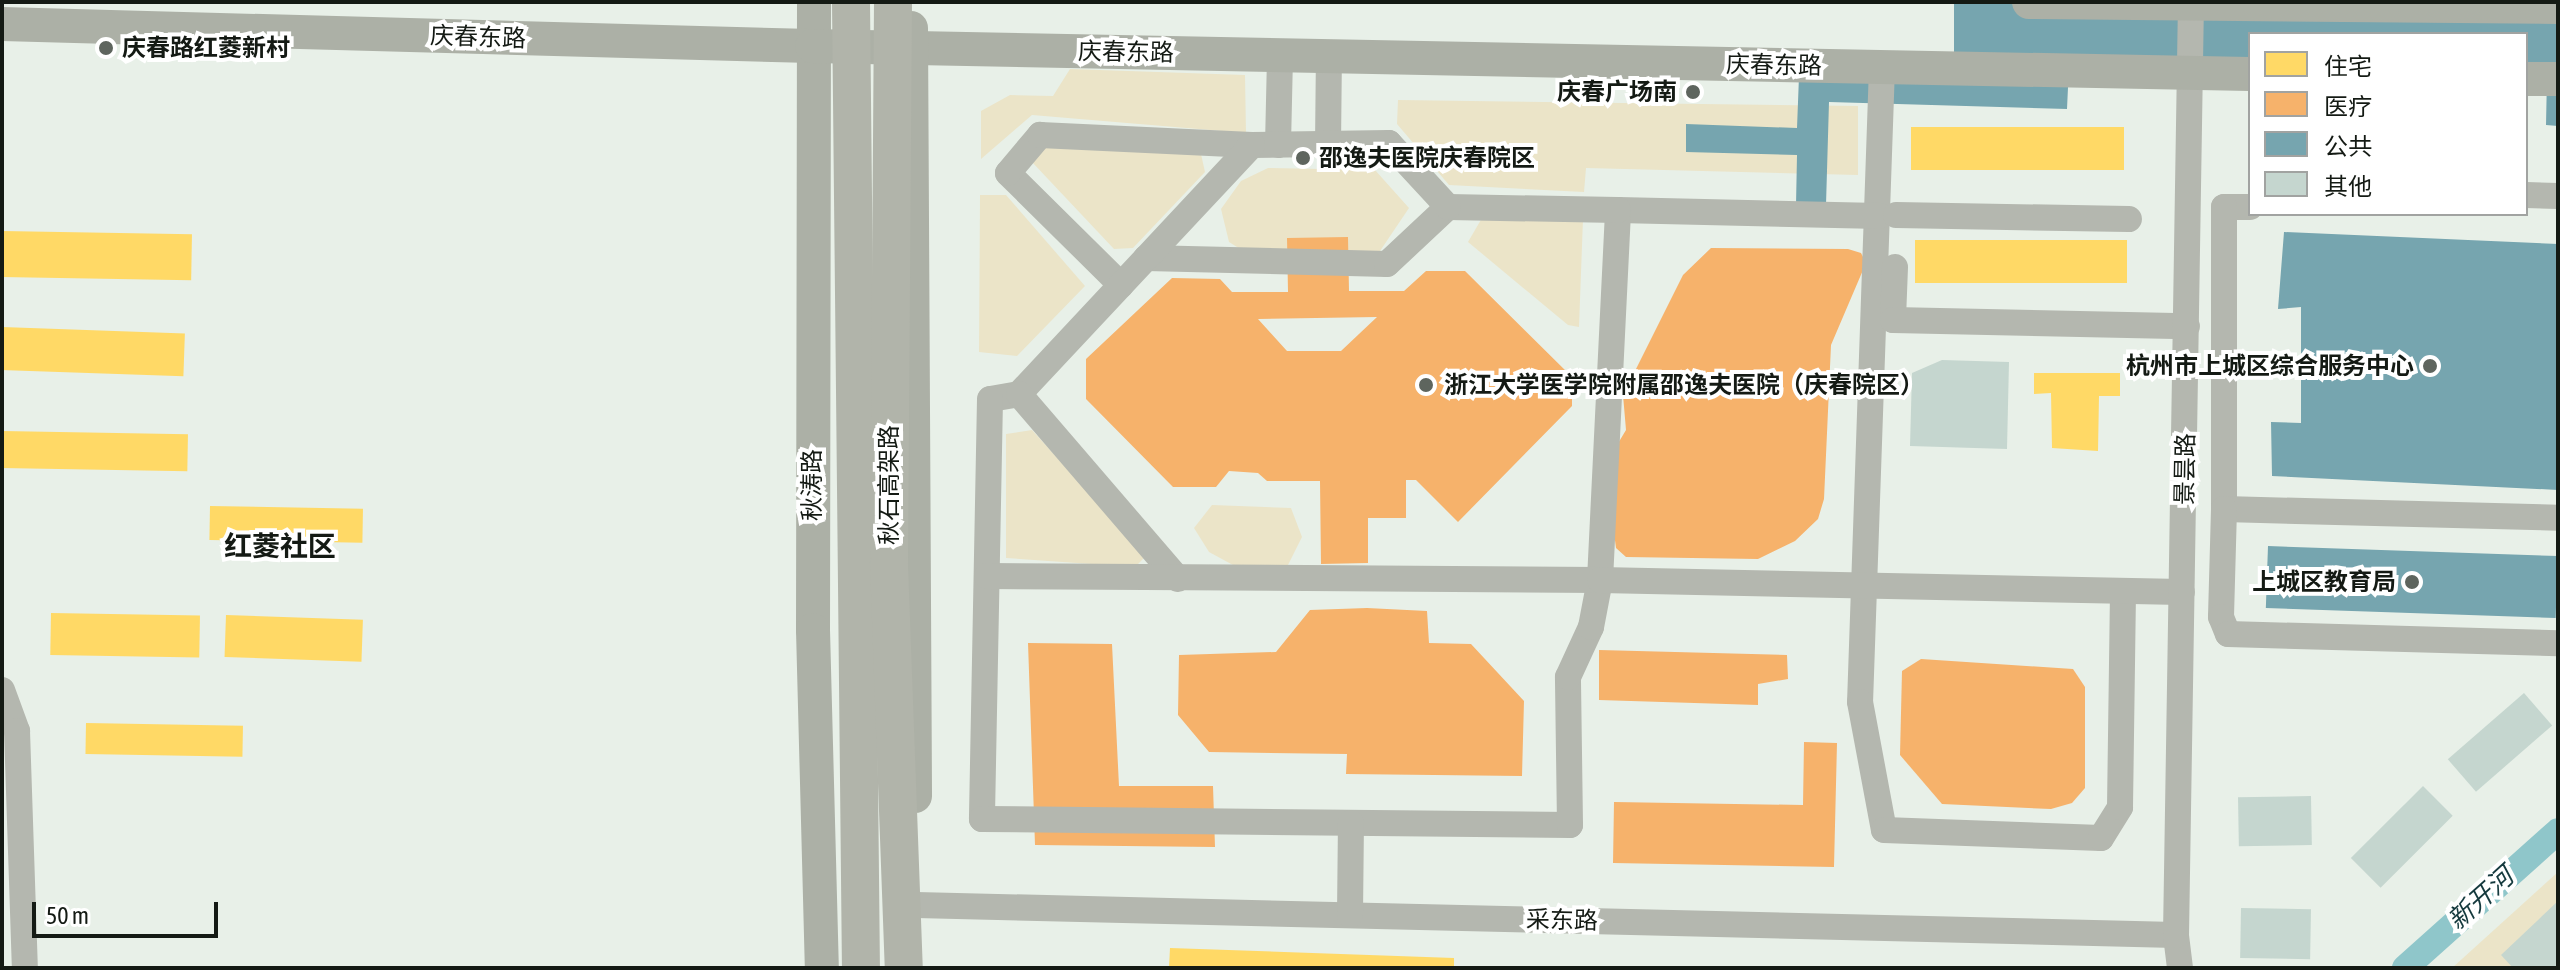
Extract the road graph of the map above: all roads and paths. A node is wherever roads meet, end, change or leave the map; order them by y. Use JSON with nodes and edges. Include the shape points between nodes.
{"nodes":[{"id":1,"x":814,"y":2,"type":"edge"},
{"id":2,"x":851,"y":2,"type":"edge"},
{"id":3,"x":893,"y":2,"type":"edge"},
{"id":4,"x":911,"y":2,"type":"edge"},
{"id":5,"x":2029,"y":2,"type":"edge"},
{"id":6,"x":2191,"y":3,"type":"edge"},
{"id":7,"x":2558,"y":7,"type":"edge"},
{"id":8,"x":2,"y":24,"type":"edge"},
{"id":9,"x":812,"y":46,"type":"junction"},
{"id":10,"x":911,"y":48,"type":"junction"},
{"id":11,"x":1280,"y":55,"type":"junction"},
{"id":12,"x":1329,"y":56,"type":"junction"},
{"id":13,"x":1891,"y":67,"type":"junction"},
{"id":14,"x":2191,"y":73,"type":"junction"},
{"id":15,"x":2248,"y":74,"type":"edge"},
{"id":16,"x":2528,"y":79,"type":"edge"},
{"id":17,"x":2558,"y":79,"type":"edge"},
{"id":18,"x":1265,"y":145,"type":"junction"},
{"id":19,"x":1328,"y":146,"type":"junction"},
{"id":20,"x":2528,"y":195,"type":"edge"},
{"id":21,"x":2558,"y":196,"type":"edge"},
{"id":22,"x":1448,"y":207,"type":"junction"},
{"id":23,"x":2248,"y":207,"type":"edge"},
{"id":24,"x":1618,"y":210,"type":"junction"},
{"id":25,"x":1888,"y":216,"type":"junction"},
{"id":26,"x":2129,"y":219,"type":"dead end"},
{"id":27,"x":1146,"y":258,"type":"junction"},
{"id":28,"x":1121,"y":285,"type":"junction"},
{"id":29,"x":2187,"y":326,"type":"junction"},
{"id":30,"x":1019,"y":394,"type":"junction"},
{"id":31,"x":2224,"y":509,"type":"junction"},
{"id":32,"x":2558,"y":518,"type":"edge"},
{"id":33,"x":987,"y":576,"type":"junction"},
{"id":34,"x":1178,"y":579,"type":"junction"},
{"id":35,"x":1600,"y":580,"type":"junction"},
{"id":36,"x":1862,"y":586,"type":"junction"},
{"id":37,"x":2123,"y":591,"type":"junction"},
{"id":38,"x":2182,"y":592,"type":"junction"},
{"id":39,"x":2558,"y":643,"type":"edge"},
{"id":40,"x":2,"y":690,"type":"edge"},
{"id":41,"x":859,"y":778,"type":"junction"},
{"id":42,"x":1351,"y":823,"type":"junction"},
{"id":43,"x":916,"y":905,"type":"junction"},
{"id":44,"x":1350,"y":915,"type":"junction"},
{"id":45,"x":2176,"y":935,"type":"junction"},
{"id":46,"x":25,"y":968,"type":"edge"},
{"id":47,"x":822,"y":968,"type":"edge"},
{"id":48,"x":836,"y":968,"type":"edge"},
{"id":49,"x":861,"y":968,"type":"edge"},
{"id":50,"x":904,"y":968,"type":"edge"},
{"id":51,"x":917,"y":968,"type":"edge"},
{"id":52,"x":2180,"y":968,"type":"edge"}],
"edges":[{"from":1,"to":9,"type":"main road","name":"秋涛路"},
{"from":2,"to":41,"type":"highway","name":"秋石高架路"},
{"from":3,"to":50,"type":"highway","name":"秋石高架路","via":[[889,565]]},
{"from":4,"to":10,"type":"main road"},
{"from":5,"to":6,"type":"main road"},
{"from":6,"to":7,"type":"main road"},
{"from":6,"to":14,"type":"street","name":"景昙路"},
{"from":8,"to":9,"type":"main road","name":"庆春东路"},
{"from":9,"to":10,"type":"main road","name":"庆春东路"},
{"from":9,"to":47,"type":"main road","name":"秋涛路","via":[[813,630]]},
{"from":10,"to":11,"type":"main road","name":"庆春东路"},
{"from":10,"to":43,"type":"main road"},
{"from":11,"to":12,"type":"main road","name":"庆春东路"},
{"from":11,"to":18,"type":"street"},
{"from":12,"to":13,"type":"main road","name":"庆春东路"},
{"from":12,"to":19,"type":"street"},
{"from":13,"to":14,"type":"main road","name":"庆春东路"},
{"from":13,"to":25,"type":"street"},
{"from":14,"to":15,"type":"main road","name":"庆春东路"},
{"from":14,"to":29,"type":"street","name":"景昙路"},
{"from":16,"to":17,"type":"main road"},
{"from":18,"to":19,"type":"street"},
{"from":18,"to":27,"type":"street"},
{"from":18,"to":28,"type":"street","via":[[1040,135],[1008,173]]},
{"from":19,"to":22,"type":"street","via":[[1389,143]]},
{"from":20,"to":21,"type":"street"},
{"from":22,"to":24,"type":"street"},
{"from":22,"to":27,"type":"street","via":[[1387,264]]},
{"from":23,"to":31,"type":"street","via":[[2224,207]]},
{"from":24,"to":25,"type":"street"},
{"from":24,"to":35,"type":"street"},
{"from":25,"to":26,"type":"street"},
{"from":25,"to":29,"type":"street","via":[[1893,320]]},
{"from":25,"to":36,"type":"street"},
{"from":27,"to":28,"type":"street"},
{"from":28,"to":30,"type":"street"},
{"from":29,"to":38,"type":"street","name":"景昙路"},
{"from":30,"to":33,"type":"street","via":[[990,399]]},
{"from":30,"to":34,"type":"street"},
{"from":31,"to":32,"type":"street"},
{"from":31,"to":39,"type":"street","via":[[2221,617],[2228,634]]},
{"from":33,"to":34,"type":"street"},
{"from":33,"to":42,"type":"street","via":[[982,819]]},
{"from":34,"to":35,"type":"street"},
{"from":35,"to":36,"type":"street"},
{"from":35,"to":42,"type":"street","via":[[1591,627],[1568,677],[1570,825]]},
{"from":36,"to":37,"type":"street"},
{"from":36,"to":37,"type":"street","via":[[1860,702],[1884,830],[2101,838],[2120,807]]},
{"from":37,"to":38,"type":"street"},
{"from":38,"to":45,"type":"street","name":"景昙路"},
{"from":40,"to":46,"type":"street","via":[[17,731]]},
{"from":41,"to":48,"type":"highway"},
{"from":41,"to":49,"type":"highway","name":"秋石高架路"},
{"from":42,"to":44,"type":"street"},
{"from":43,"to":44,"type":"street","name":"采东路"},
{"from":43,"to":51,"type":"main road"},
{"from":44,"to":45,"type":"street","name":"采东路"},
{"from":45,"to":52,"type":"street"}]}
